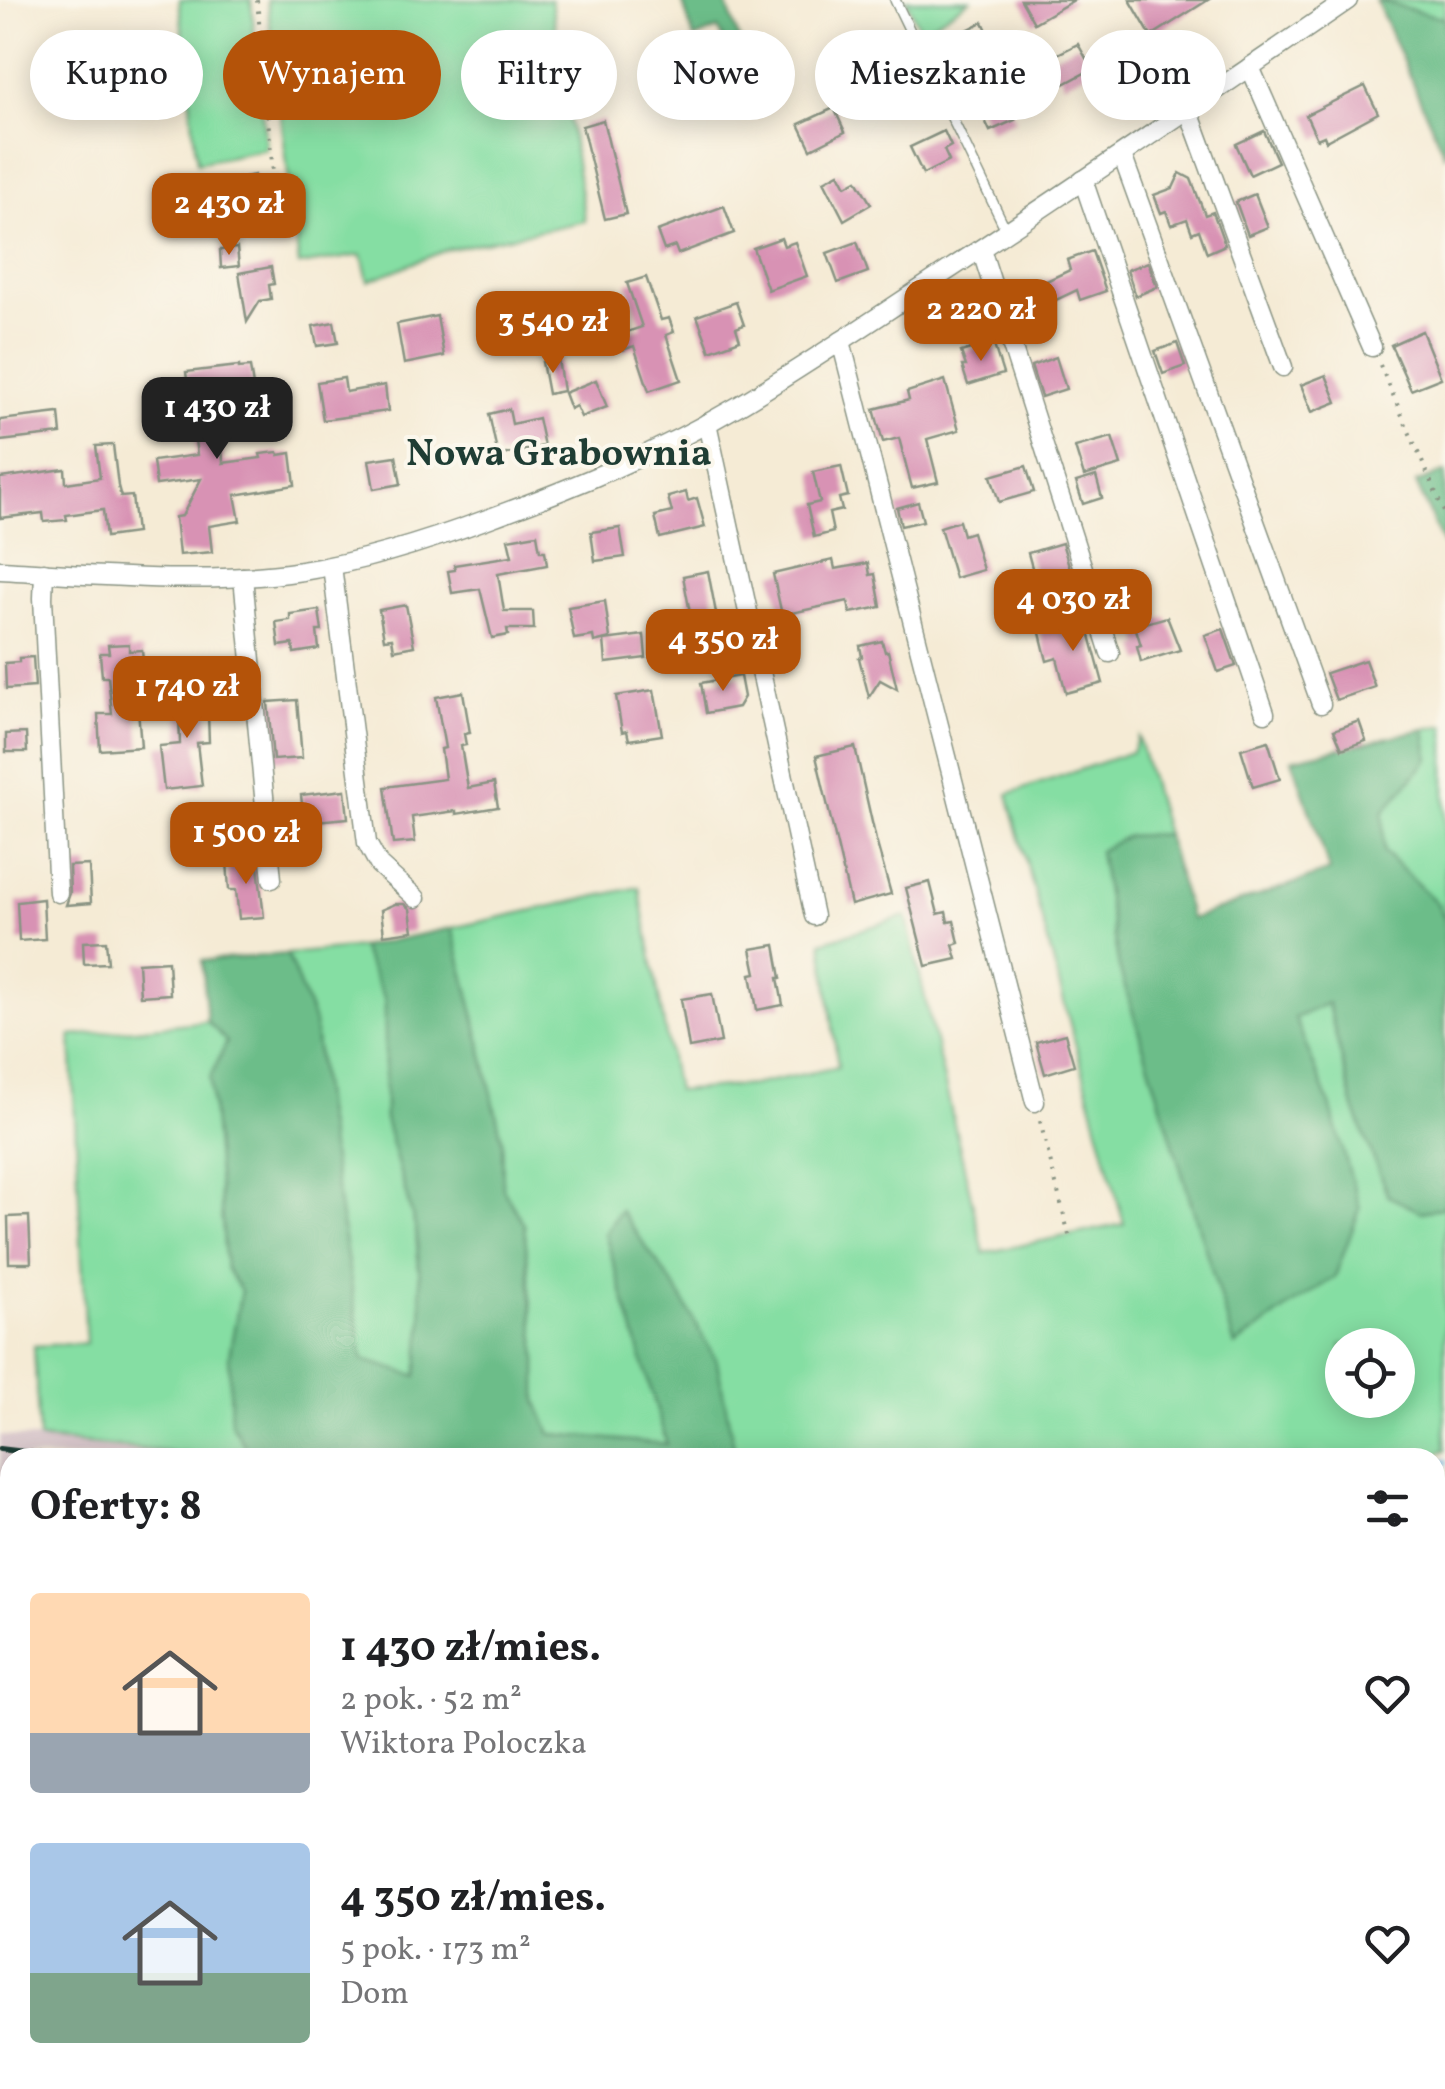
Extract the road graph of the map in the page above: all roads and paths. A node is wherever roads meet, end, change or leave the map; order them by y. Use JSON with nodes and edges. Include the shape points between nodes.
{"nodes":[{"id":1,"x":257,"y":0,"type":"edge"},
{"id":2,"x":895,"y":0,"type":"edge"},
{"id":3,"x":1348,"y":0,"type":"edge"},
{"id":4,"x":1250,"y":66,"type":"junction"},
{"id":5,"x":1226,"y":83,"type":"edge"},
{"id":6,"x":1172,"y":120,"type":"edge"},
{"id":7,"x":1192,"y":120,"type":"edge"},
{"id":8,"x":1122,"y":154,"type":"junction"},
{"id":9,"x":1084,"y":180,"type":"junction"},
{"id":10,"x":280,"y":228,"type":"dead end"},
{"id":11,"x":1007,"y":232,"type":"junction"},
{"id":12,"x":981,"y":249,"type":"junction"},
{"id":13,"x":841,"y":341,"type":"junction"},
{"id":14,"x":1372,"y":347,"type":"joint"},
{"id":15,"x":1283,"y":367,"type":"dead end"},
{"id":16,"x":706,"y":423,"type":"junction"},
{"id":17,"x":1445,"y":514,"type":"edge"},
{"id":18,"x":332,"y":566,"type":"junction"},
{"id":19,"x":0,"y":570,"type":"edge"},
{"id":20,"x":44,"y":572,"type":"junction"},
{"id":21,"x":243,"y":577,"type":"junction"},
{"id":22,"x":1110,"y":653,"type":"dead end"},
{"id":23,"x":1321,"y":704,"type":"dead end"},
{"id":24,"x":1265,"y":713,"type":"dead end"},
{"id":25,"x":272,"y":879,"type":"dead end"},
{"id":26,"x":58,"y":892,"type":"dead end"},
{"id":27,"x":416,"y":898,"type":"dead end"},
{"id":28,"x":814,"y":916,"type":"dead end"},
{"id":29,"x":1036,"y":1102,"type":"joint"},
{"id":30,"x":1070,"y":1238,"type":"dead end"}],
"edges":[{"from":1,"to":10,"type":"path"},
{"from":2,"to":11,"type":"lane"},
{"from":3,"to":4,"type":"street"},
{"from":4,"to":5,"type":"street"},
{"from":4,"to":14,"type":"street"},
{"from":6,"to":8,"type":"street"},
{"from":7,"to":15,"type":"street"},
{"from":8,"to":9,"type":"street"},
{"from":8,"to":23,"type":"street"},
{"from":9,"to":11,"type":"street"},
{"from":9,"to":24,"type":"street"},
{"from":11,"to":12,"type":"street"},
{"from":12,"to":13,"type":"street"},
{"from":12,"to":22,"type":"street"},
{"from":13,"to":16,"type":"street"},
{"from":13,"to":29,"type":"street"},
{"from":14,"to":17,"type":"path"},
{"from":16,"to":18,"type":"street","via":[[520,507]]},
{"from":16,"to":28,"type":"street"},
{"from":18,"to":21,"type":"street"},
{"from":18,"to":27,"type":"street","via":[[367,844],[379,865]]},
{"from":19,"to":20,"type":"street"},
{"from":20,"to":21,"type":"street"},
{"from":20,"to":26,"type":"street"},
{"from":21,"to":25,"type":"street"},
{"from":29,"to":30,"type":"path"}]}
